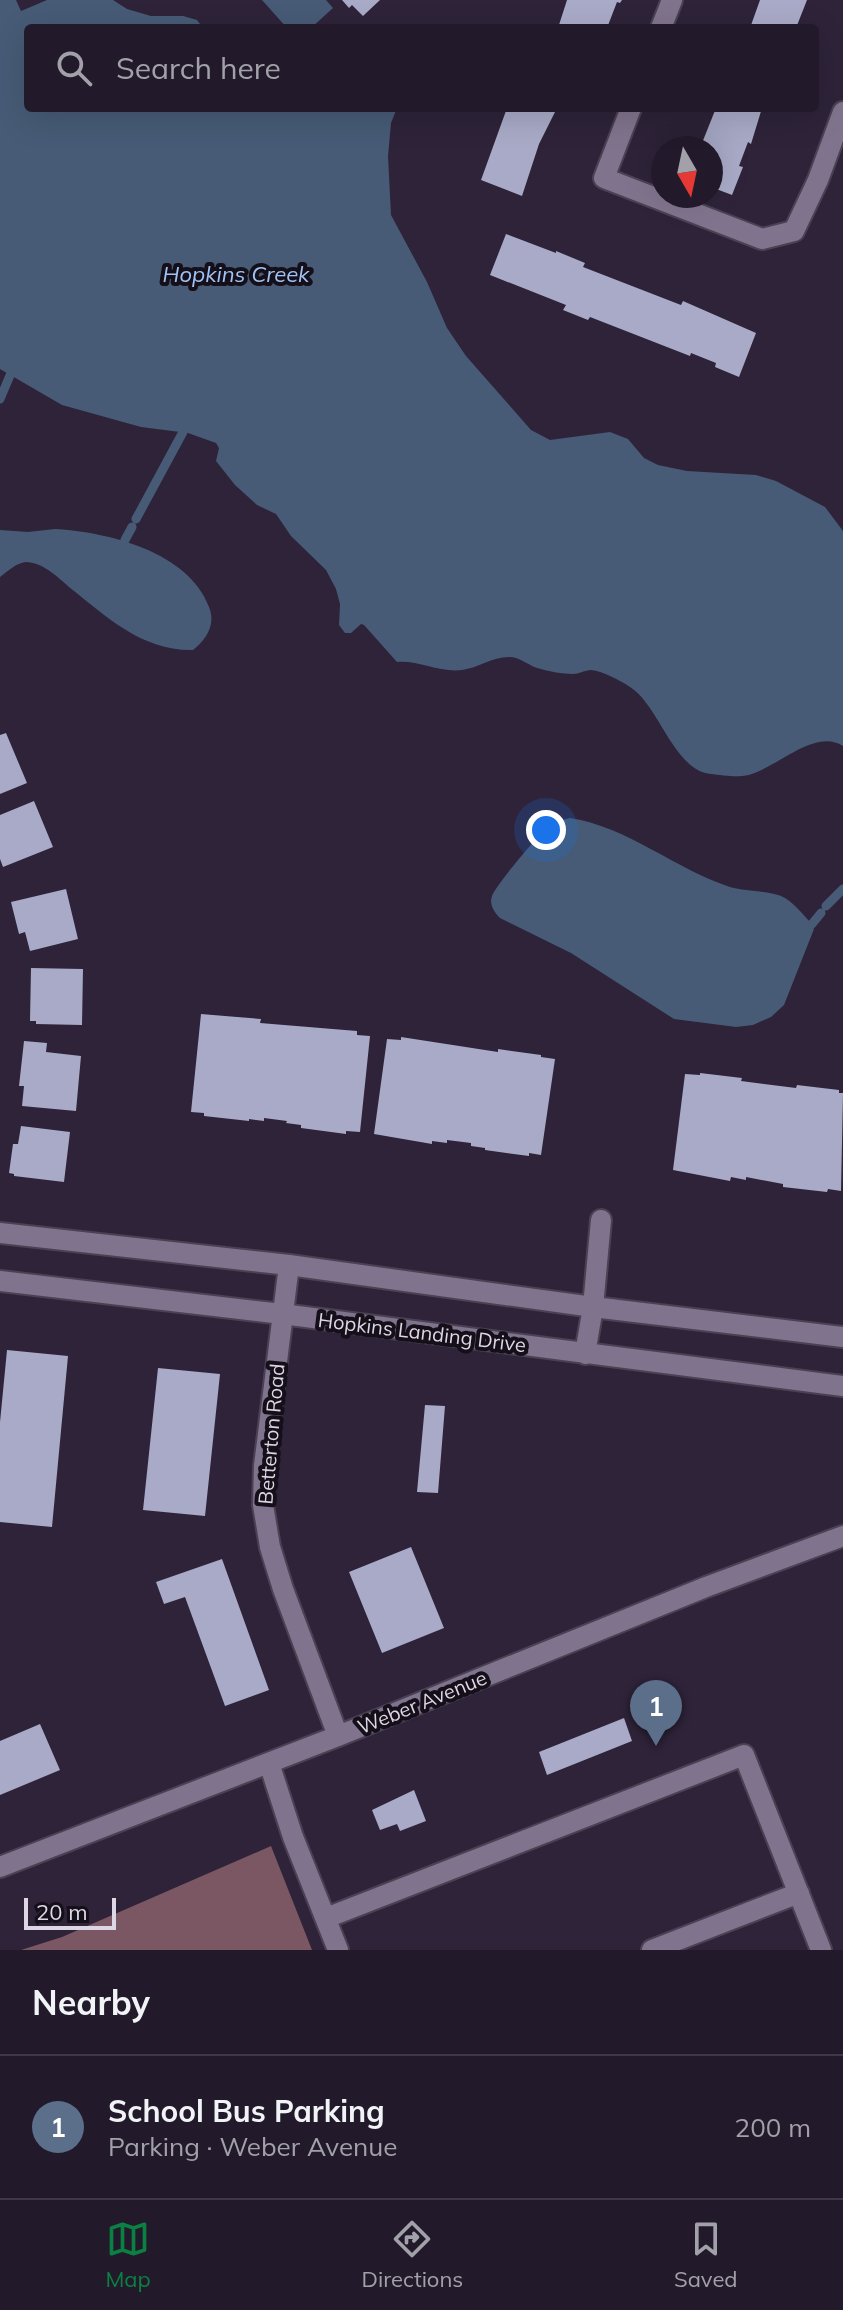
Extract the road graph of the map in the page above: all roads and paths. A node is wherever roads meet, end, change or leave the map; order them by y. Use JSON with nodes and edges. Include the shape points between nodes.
{"nodes":[{"id":1,"x":672,"y":0,"type":"edge"},
{"id":2,"x":663,"y":24,"type":"edge"},
{"id":3,"x":629,"y":112,"type":"edge"},
{"id":4,"x":843,"y":112,"type":"edge"},
{"id":5,"x":601,"y":1220,"type":"dead end"},
{"id":6,"x":0,"y":1233,"type":"edge"},
{"id":7,"x":289,"y":1265,"type":"junction"},
{"id":8,"x":0,"y":1281,"type":"edge"},
{"id":9,"x":593,"y":1307,"type":"junction"},
{"id":10,"x":282,"y":1314,"type":"junction"},
{"id":11,"x":843,"y":1337,"type":"edge"},
{"id":12,"x":585,"y":1354,"type":"junction"},
{"id":13,"x":843,"y":1386,"type":"edge"},
{"id":14,"x":843,"y":1536,"type":"edge"},
{"id":15,"x":338,"y":1736,"type":"junction"},
{"id":16,"x":269,"y":1763,"type":"junction"},
{"id":17,"x":0,"y":1867,"type":"edge"},
{"id":18,"x":799,"y":1893,"type":"junction"},
{"id":19,"x":326,"y":1918,"type":"junction"},
{"id":20,"x":338,"y":1950,"type":"edge"},
{"id":21,"x":652,"y":1950,"type":"edge"},
{"id":22,"x":821,"y":1950,"type":"edge"}],
"edges":[{"from":1,"to":2,"type":"street"},
{"from":3,"to":4,"type":"street","via":[[604,178],[762,239],[794,231]]},
{"from":5,"to":9,"type":"street"},
{"from":6,"to":7,"type":"street"},
{"from":7,"to":9,"type":"street"},
{"from":7,"to":10,"type":"street","name":"Betterton Road"},
{"from":8,"to":10,"type":"street","name":"Hopkins Landing Drive"},
{"from":9,"to":11,"type":"street"},
{"from":9,"to":12,"type":"street"},
{"from":10,"to":12,"type":"street","name":"Hopkins Landing Drive"},
{"from":10,"to":15,"type":"street","name":"Betterton Road","via":[[263,1505],[283,1589]]},
{"from":12,"to":13,"type":"street","name":"Hopkins Landing Drive"},
{"from":14,"to":15,"type":"street","name":"Weber Avenue"},
{"from":15,"to":16,"type":"street","name":"Weber Avenue"},
{"from":16,"to":17,"type":"street","name":"Weber Avenue"},
{"from":16,"to":19,"type":"street"},
{"from":18,"to":19,"type":"street","via":[[744,1755]]},
{"from":18,"to":21,"type":"street"},
{"from":18,"to":22,"type":"street"},
{"from":19,"to":20,"type":"street"}]}
